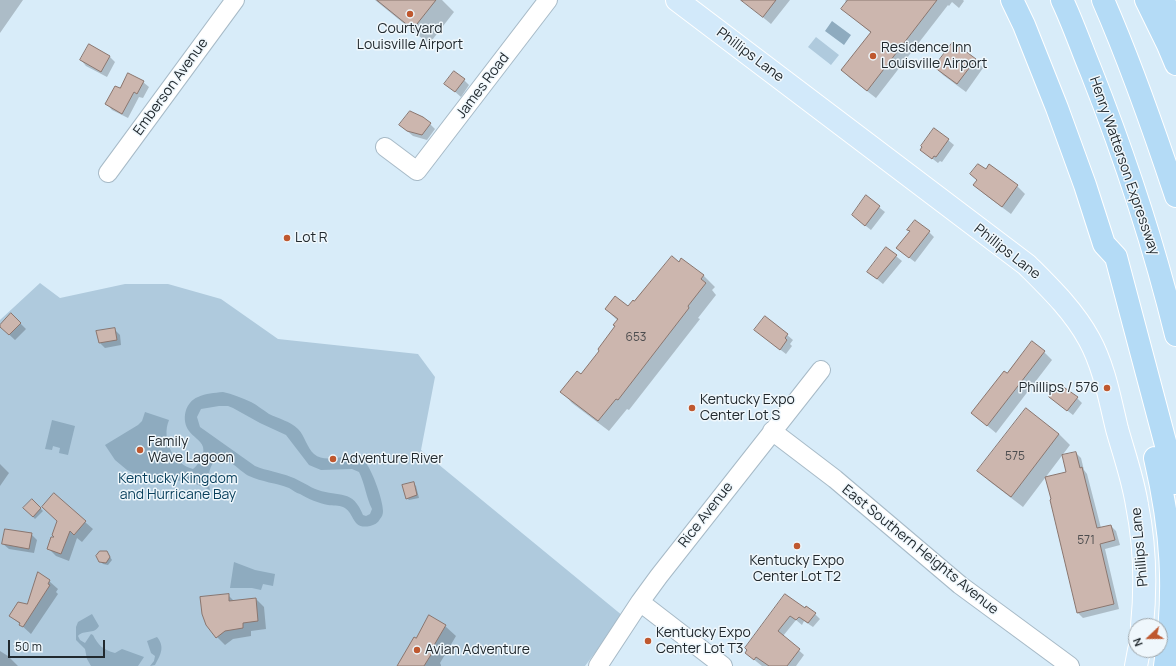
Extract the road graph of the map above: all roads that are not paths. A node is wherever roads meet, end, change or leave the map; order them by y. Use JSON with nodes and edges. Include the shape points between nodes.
{"nodes":[{"id":1,"x":235,"y":0,"type":"edge"},
{"id":2,"x":548,"y":0,"type":"edge"},
{"id":3,"x":677,"y":0,"type":"edge"},
{"id":4,"x":1012,"y":0,"type":"edge"},
{"id":5,"x":1062,"y":0,"type":"edge"},
{"id":6,"x":1104,"y":0,"type":"edge"},
{"id":7,"x":1146,"y":0,"type":"edge"},
{"id":8,"x":1164,"y":0,"type":"edge"},
{"id":9,"x":1176,"y":25,"type":"edge"},
{"id":10,"x":1176,"y":64,"type":"edge"},
{"id":11,"x":384,"y":147,"type":"dead end"},
{"id":12,"x":108,"y":173,"type":"dead end"},
{"id":13,"x":1176,"y":196,"type":"edge"},
{"id":14,"x":1104,"y":244,"type":"junction"},
{"id":15,"x":1176,"y":334,"type":"edge"},
{"id":16,"x":822,"y":370,"type":"dead end"},
{"id":17,"x":772,"y":432,"type":"junction"},
{"id":18,"x":1176,"y":483,"type":"edge"},
{"id":19,"x":640,"y":602,"type":"junction"},
{"id":20,"x":1143,"y":618,"type":"edge"},
{"id":21,"x":598,"y":666,"type":"edge"},
{"id":22,"x":723,"y":666,"type":"edge"},
{"id":23,"x":1070,"y":666,"type":"edge"},
{"id":24,"x":1165,"y":666,"type":"edge"}],
"edges":[{"from":1,"to":12,"type":"street","name":"Emberson Avenue"},
{"from":2,"to":11,"type":"street","name":"James Road","via":[[417,171]]},
{"from":3,"to":20,"type":"main road","name":"Phillips Lane","via":[[1027,265],[1069,309],[1090,340],[1105,379],[1137,504],[1144,568]]},
{"from":4,"to":14,"type":"highway","via":[[1057,108]]},
{"from":5,"to":15,"type":"highway","name":"Henry Watterson Expressway","via":[[1100,93],[1130,177],[1165,289]]},
{"from":6,"to":13,"type":"highway","via":[[1155,132]]},
{"from":7,"to":10,"type":"highway"},
{"from":8,"to":9,"type":"highway"},
{"from":14,"to":18,"type":"highway","via":[[1116,257]]},
{"from":14,"to":24,"type":"highway","via":[[1102,263],[1152,449],[1168,520],[1172,610]]},
{"from":16,"to":17,"type":"street","name":"Rice Avenue"},
{"from":17,"to":19,"type":"street","name":"Rice Avenue"},
{"from":17,"to":23,"type":"street","name":"East Southern Heights Avenue","via":[[858,498],[960,585]]},
{"from":19,"to":21,"type":"street","name":"Rice Avenue"},
{"from":19,"to":22,"type":"street"}]}
